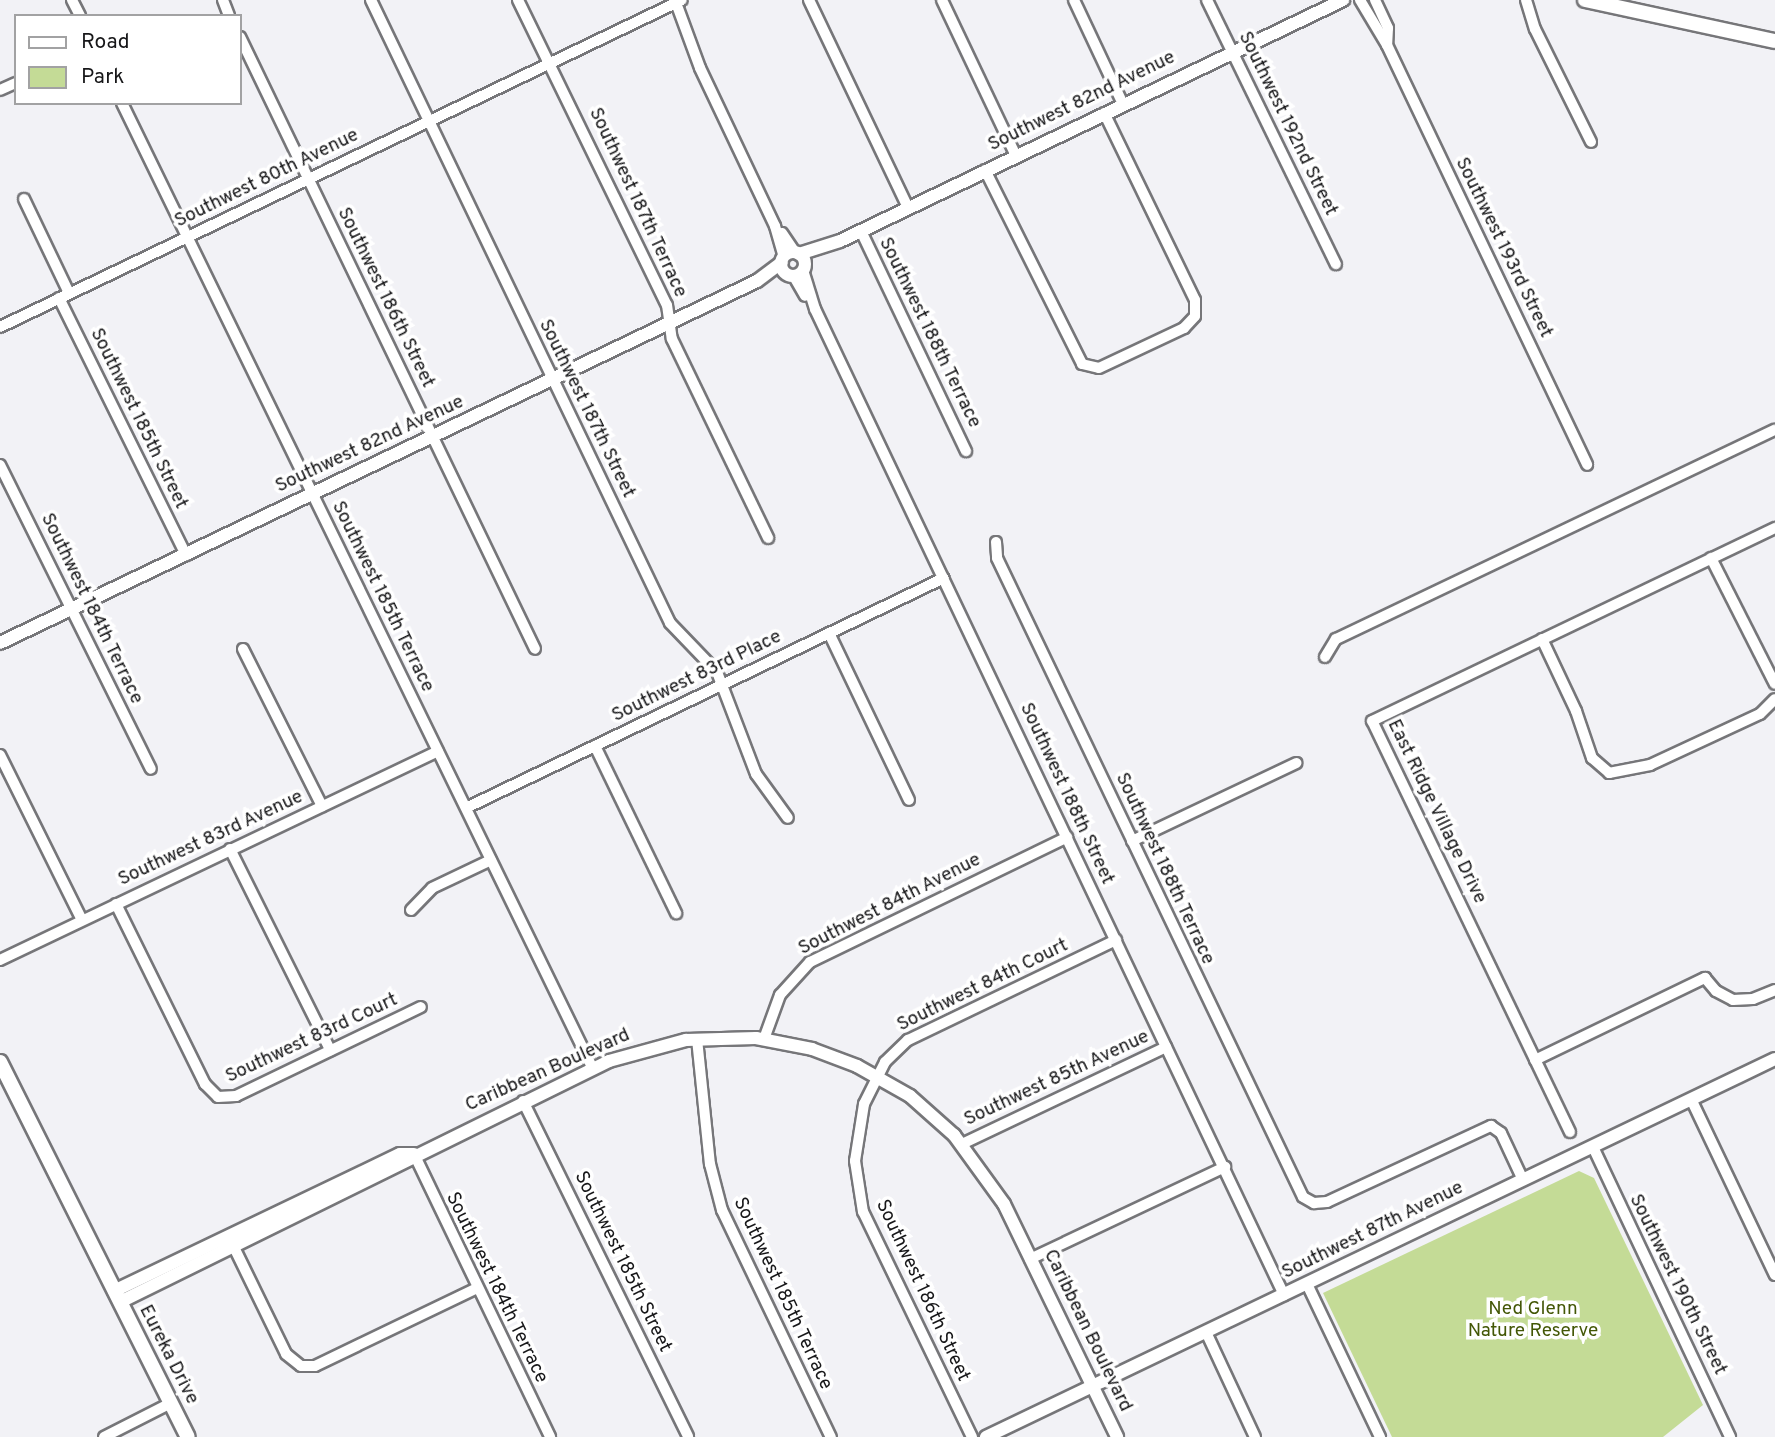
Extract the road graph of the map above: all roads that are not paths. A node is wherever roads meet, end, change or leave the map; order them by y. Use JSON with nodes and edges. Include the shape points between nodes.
{"nodes":[{"id":1,"x":371,"y":0,"type":"edge"},
{"id":2,"x":518,"y":0,"type":"edge"},
{"id":3,"x":809,"y":0,"type":"edge"},
{"id":4,"x":942,"y":0,"type":"edge"},
{"id":5,"x":1074,"y":0,"type":"edge"},
{"id":6,"x":1207,"y":0,"type":"edge"},
{"id":7,"x":1343,"y":0,"type":"edge"},
{"id":8,"x":1360,"y":0,"type":"edge"},
{"id":9,"x":1375,"y":0,"type":"edge"},
{"id":10,"x":1526,"y":0,"type":"edge"},
{"id":11,"x":1585,"y":0,"type":"edge"},
{"id":12,"x":678,"y":1,"type":"edge"},
{"id":13,"x":1384,"y":19,"type":"junction"},
{"id":14,"x":1371,"y":25,"type":"junction"},
{"id":15,"x":242,"y":41,"type":"edge"},
{"id":16,"x":1775,"y":41,"type":"edge"},
{"id":17,"x":1387,"y":45,"type":"junction"},
{"id":18,"x":1231,"y":52,"type":"junction"},
{"id":19,"x":551,"y":64,"type":"junction"},
{"id":20,"x":1123,"y":104,"type":"junction"},
{"id":21,"x":123,"y":105,"type":"edge"},
{"id":22,"x":1104,"y":113,"type":"junction"},
{"id":23,"x":428,"y":121,"type":"junction"},
{"id":24,"x":1591,"y":142,"type":"dead end"},
{"id":25,"x":1016,"y":156,"type":"junction"},
{"id":26,"x":985,"y":170,"type":"junction"},
{"id":27,"x":309,"y":179,"type":"junction"},
{"id":28,"x":24,"y":199,"type":"dead end"},
{"id":29,"x":908,"y":208,"type":"junction"},
{"id":30,"x":861,"y":231,"type":"junction"},
{"id":31,"x":187,"y":237,"type":"junction"},
{"id":32,"x":793,"y":263,"type":"junction"},
{"id":33,"x":1336,"y":264,"type":"dead end"},
{"id":34,"x":64,"y":296,"type":"junction"},
{"id":35,"x":670,"y":323,"type":"junction"},
{"id":36,"x":0,"y":327,"type":"edge"},
{"id":37,"x":553,"y":380,"type":"junction"},
{"id":38,"x":1775,"y":430,"type":"edge"},
{"id":39,"x":433,"y":437,"type":"junction"},
{"id":40,"x":966,"y":451,"type":"dead end"},
{"id":41,"x":0,"y":465,"type":"edge"},
{"id":42,"x":1587,"y":465,"type":"dead end"},
{"id":43,"x":312,"y":494,"type":"junction"},
{"id":44,"x":1775,"y":528,"type":"edge"},
{"id":45,"x":768,"y":538,"type":"dead end"},
{"id":46,"x":996,"y":542,"type":"dead end"},
{"id":47,"x":186,"y":555,"type":"junction"},
{"id":48,"x":1711,"y":558,"type":"junction"},
{"id":49,"x":944,"y":578,"type":"junction"},
{"id":50,"x":72,"y":609,"type":"junction"},
{"id":51,"x":829,"y":633,"type":"junction"},
{"id":52,"x":1542,"y":639,"type":"junction"},
{"id":53,"x":0,"y":643,"type":"edge"},
{"id":54,"x":243,"y":649,"type":"dead end"},
{"id":55,"x":536,"y":649,"type":"dead end"},
{"id":56,"x":1325,"y":657,"type":"dead end"},
{"id":57,"x":724,"y":684,"type":"junction"},
{"id":58,"x":1775,"y":684,"type":"edge"},
{"id":59,"x":1775,"y":699,"type":"edge"},
{"id":60,"x":594,"y":746,"type":"junction"},
{"id":61,"x":438,"y":751,"type":"junction"},
{"id":62,"x":0,"y":755,"type":"edge"},
{"id":63,"x":1296,"y":763,"type":"dead end"},
{"id":64,"x":151,"y":769,"type":"dead end"},
{"id":65,"x":909,"y":800,"type":"dead end"},
{"id":66,"x":322,"y":806,"type":"junction"},
{"id":67,"x":466,"y":808,"type":"junction"},
{"id":68,"x":788,"y":818,"type":"dead end"},
{"id":69,"x":1067,"y":837,"type":"junction"},
{"id":70,"x":1132,"y":841,"type":"junction"},
{"id":71,"x":230,"y":849,"type":"junction"},
{"id":72,"x":491,"y":860,"type":"junction"},
{"id":73,"x":116,"y":904,"type":"junction"},
{"id":74,"x":411,"y":911,"type":"dead end"},
{"id":75,"x":676,"y":913,"type":"dead end"},
{"id":76,"x":82,"y":920,"type":"junction"},
{"id":77,"x":1116,"y":940,"type":"junction"},
{"id":78,"x":0,"y":960,"type":"edge"},
{"id":79,"x":1775,"y":990,"type":"edge"},
{"id":80,"x":421,"y":1007,"type":"dead end"},
{"id":81,"x":697,"y":1039,"type":"junction"},
{"id":82,"x":765,"y":1039,"type":"junction"},
{"id":83,"x":1167,"y":1046,"type":"junction"},
{"id":84,"x":330,"y":1050,"type":"junction"},
{"id":85,"x":1775,"y":1059,"type":"edge"},
{"id":86,"x":1535,"y":1060,"type":"junction"},
{"id":87,"x":0,"y":1062,"type":"edge"},
{"id":88,"x":593,"y":1069,"type":"junction"},
{"id":89,"x":877,"y":1076,"type":"junction"},
{"id":90,"x":1691,"y":1099,"type":"junction"},
{"id":91,"x":523,"y":1101,"type":"junction"},
{"id":92,"x":1570,"y":1132,"type":"dead end"},
{"id":93,"x":962,"y":1144,"type":"junction"},
{"id":94,"x":1592,"y":1147,"type":"junction"},
{"id":95,"x":414,"y":1154,"type":"junction"},
{"id":96,"x":1225,"y":1167,"type":"junction"},
{"id":97,"x":1523,"y":1181,"type":"junction"},
{"id":98,"x":231,"y":1241,"type":"junction"},
{"id":99,"x":1030,"y":1259,"type":"junction"},
{"id":100,"x":1775,"y":1275,"type":"edge"},
{"id":101,"x":1307,"y":1284,"type":"junction"},
{"id":102,"x":477,"y":1288,"type":"junction"},
{"id":103,"x":1284,"y":1295,"type":"junction"},
{"id":104,"x":117,"y":1296,"type":"junction"},
{"id":105,"x":1206,"y":1332,"type":"junction"},
{"id":106,"x":1092,"y":1387,"type":"junction"},
{"id":107,"x":171,"y":1403,"type":"junction"},
{"id":108,"x":104,"y":1437,"type":"edge"},
{"id":109,"x":188,"y":1437,"type":"edge"},
{"id":110,"x":550,"y":1437,"type":"edge"},
{"id":111,"x":688,"y":1437,"type":"edge"},
{"id":112,"x":831,"y":1437,"type":"edge"},
{"id":113,"x":972,"y":1437,"type":"edge"},
{"id":114,"x":986,"y":1437,"type":"edge"},
{"id":115,"x":1117,"y":1437,"type":"edge"},
{"id":116,"x":1255,"y":1437,"type":"edge"},
{"id":117,"x":1380,"y":1437,"type":"edge"},
{"id":118,"x":1730,"y":1437,"type":"edge"}],
"edges":[{"from":1,"to":23,"type":"street","name":"Southwest 187th Street"},
{"from":2,"to":19,"type":"street","name":"Southwest 187th Terrace"},
{"from":3,"to":29,"type":"street"},
{"from":4,"to":25,"type":"street"},
{"from":5,"to":20,"type":"street"},
{"from":6,"to":18,"type":"street","name":"Southwest 192nd Street"},
{"from":7,"to":18,"type":"street","name":"Southwest 82nd Avenue"},
{"from":8,"to":14,"type":"street","name":"Southwest 193rd Street"},
{"from":9,"to":13,"type":"street","name":"Southwest 193rd Street"},
{"from":10,"to":24,"type":"street","via":[[1535,29]]},
{"from":11,"to":16,"type":"main road"},
{"from":12,"to":19,"type":"street","name":"Southwest 80th Avenue"},
{"from":12,"to":32,"type":"street","name":"Southwest 188th Street","via":[[700,68]]},
{"from":13,"to":14,"type":"street"},
{"from":13,"to":17,"type":"street","name":"Southwest 193rd Street"},
{"from":14,"to":17,"type":"street","name":"Southwest 193rd Street"},
{"from":15,"to":27,"type":"street","name":"Southwest 186th Street"},
{"from":17,"to":42,"type":"street","name":"Southwest 193rd Street"},
{"from":18,"to":20,"type":"street","name":"Southwest 82nd Avenue"},
{"from":18,"to":33,"type":"street","name":"Southwest 192nd Street"},
{"from":19,"to":23,"type":"street","name":"Southwest 80th Avenue"},
{"from":19,"to":35,"type":"street","name":"Southwest 187th Terrace","via":[[667,305]]},
{"from":20,"to":22,"type":"street","name":"Southwest 82nd Avenue"},
{"from":21,"to":31,"type":"street","name":"Southwest 185th Terrace"},
{"from":22,"to":25,"type":"street","name":"Southwest 82nd Avenue"},
{"from":22,"to":26,"type":"street","via":[[1195,300],[1195,316],[1184,328],[1103,366],[1086,366],[1075,354]]},
{"from":23,"to":27,"type":"street","name":"Southwest 80th Avenue"},
{"from":23,"to":37,"type":"street","name":"Southwest 187th Street"},
{"from":25,"to":26,"type":"street","name":"Southwest 82nd Avenue"},
{"from":26,"to":29,"type":"street","name":"Southwest 82nd Avenue"},
{"from":27,"to":31,"type":"street","name":"Southwest 80th Avenue"},
{"from":27,"to":39,"type":"street","name":"Southwest 186th Street"},
{"from":28,"to":34,"type":"street","name":"Southwest 185th Street"},
{"from":29,"to":30,"type":"street","name":"Southwest 82nd Avenue"},
{"from":30,"to":32,"type":"street","name":"Southwest 82nd Avenue"},
{"from":30,"to":40,"type":"street","name":"Southwest 188th Terrace"},
{"from":31,"to":34,"type":"street","name":"Southwest 80th Avenue"},
{"from":31,"to":43,"type":"street","name":"Southwest 185th Terrace"},
{"from":32,"to":35,"type":"street","name":"Southwest 82nd Avenue"},
{"from":32,"to":49,"type":"street","name":"Southwest 188th Street"},
{"from":34,"to":36,"type":"street","name":"Southwest 80th Avenue"},
{"from":34,"to":47,"type":"street","name":"Southwest 185th Street"},
{"from":35,"to":37,"type":"street","name":"Southwest 82nd Avenue"},
{"from":35,"to":45,"type":"street","name":"Southwest 187th Terrace","via":[[672,339]]},
{"from":37,"to":39,"type":"street","name":"Southwest 82nd Avenue"},
{"from":37,"to":57,"type":"street","name":"Southwest 187th Street","via":[[670,623],[706,657]]},
{"from":38,"to":56,"type":"street","via":[[1336,639]]},
{"from":39,"to":43,"type":"street","name":"Southwest 82nd Avenue"},
{"from":39,"to":55,"type":"street","name":"Southwest 186th Street"},
{"from":41,"to":50,"type":"street","name":"Southwest 184th Terrace"},
{"from":43,"to":47,"type":"street","name":"Southwest 82nd Avenue"},
{"from":43,"to":61,"type":"street","name":"Southwest 185th Terrace"},
{"from":44,"to":48,"type":"street","name":"East Ridge Village Drive"},
{"from":46,"to":70,"type":"street","name":"Southwest 188th Terrace","via":[[997,558]]},
{"from":47,"to":50,"type":"street","name":"Southwest 82nd Avenue"},
{"from":48,"to":52,"type":"street","name":"East Ridge Village Drive"},
{"from":48,"to":58,"type":"street"},
{"from":49,"to":51,"type":"street","name":"Southwest 83rd Place"},
{"from":49,"to":69,"type":"street","name":"Southwest 188th Street"},
{"from":50,"to":53,"type":"street","name":"Southwest 82nd Avenue"},
{"from":50,"to":64,"type":"street","name":"Southwest 184th Terrace"},
{"from":51,"to":57,"type":"street","name":"Southwest 83rd Place"},
{"from":51,"to":65,"type":"street"},
{"from":52,"to":59,"type":"street","via":[[1599,767],[1614,774],[1637,770],[1759,714]]},
{"from":52,"to":86,"type":"street","name":"East Ridge Village Drive","via":[[1372,721]]},
{"from":54,"to":66,"type":"street"},
{"from":57,"to":60,"type":"street","name":"Southwest 83rd Place"},
{"from":57,"to":68,"type":"street","name":"Southwest 187th Street","via":[[756,774]]},
{"from":60,"to":67,"type":"street","name":"Southwest 83rd Place"},
{"from":60,"to":75,"type":"street"},
{"from":61,"to":66,"type":"street","name":"Southwest 83rd Avenue"},
{"from":61,"to":67,"type":"street","name":"Southwest 185th Terrace"},
{"from":62,"to":76,"type":"street"},
{"from":63,"to":70,"type":"street"},
{"from":66,"to":71,"type":"street","name":"Southwest 83rd Avenue"},
{"from":67,"to":72,"type":"street","name":"Southwest 185th Terrace"},
{"from":69,"to":77,"type":"street","name":"Southwest 188th Street"},
{"from":69,"to":82,"type":"street","name":"Southwest 84th Avenue","via":[[810,962],[780,995]]},
{"from":70,"to":97,"type":"street","name":"Southwest 188th Terrace","via":[[1298,1190],[1314,1203],[1327,1202],[1494,1126]]},
{"from":71,"to":73,"type":"street","name":"Southwest 83rd Avenue"},
{"from":71,"to":84,"type":"street"},
{"from":72,"to":74,"type":"street","via":[[432,888]]},
{"from":72,"to":88,"type":"street","name":"Southwest 185th Terrace"},
{"from":73,"to":76,"type":"street","name":"Southwest 83rd Avenue"},
{"from":73,"to":84,"type":"street","name":"Southwest 83rd Court","via":[[205,1084],[218,1097],[236,1096]]},
{"from":76,"to":78,"type":"street","name":"Southwest 83rd Avenue"},
{"from":77,"to":83,"type":"street","name":"Southwest 188th Street"},
{"from":77,"to":89,"type":"street","name":"Southwest 84th Court","via":[[908,1040],[890,1055]]},
{"from":79,"to":86,"type":"street","via":[[1753,999],[1733,1000],[1705,978]]},
{"from":80,"to":84,"type":"street","name":"Southwest 83rd Court"},
{"from":81,"to":82,"type":"street","name":"Caribbean Boulevard"},
{"from":81,"to":88,"type":"street","name":"Caribbean Boulevard","via":[[644,1049]]},
{"from":81,"to":112,"type":"street","name":"Southwest 185th Terrace","via":[[710,1164],[722,1210]]},
{"from":82,"to":89,"type":"street","name":"Caribbean Boulevard","via":[[823,1052]]},
{"from":83,"to":93,"type":"street","name":"Southwest 85th Avenue"},
{"from":83,"to":96,"type":"street","name":"Southwest 188th Street"},
{"from":85,"to":90,"type":"street","name":"Southwest 87th Avenue"},
{"from":86,"to":92,"type":"street","name":"East Ridge Village Drive"},
{"from":87,"to":104,"type":"main road","name":"Eureka Drive"},
{"from":88,"to":91,"type":"street","name":"Caribbean Boulevard"},
{"from":89,"to":93,"type":"street","name":"Caribbean Boulevard","via":[[921,1104]]},
{"from":89,"to":113,"type":"street","name":"Southwest 186th Street","via":[[858,1132],[855,1168],[860,1203]]},
{"from":90,"to":94,"type":"street","name":"Southwest 87th Avenue"},
{"from":90,"to":100,"type":"street"},
{"from":91,"to":95,"type":"street","name":"Caribbean Boulevard"},
{"from":91,"to":111,"type":"street","name":"Southwest 185th Street"},
{"from":93,"to":99,"type":"street","name":"Caribbean Boulevard","via":[[998,1194]]},
{"from":94,"to":97,"type":"street","name":"Southwest 87th Avenue"},
{"from":94,"to":118,"type":"street","name":"Southwest 190th Street"},
{"from":95,"to":98,"type":"street","name":"Caribbean Boulevard","via":[[400,1154]]},
{"from":95,"to":102,"type":"street","name":"Southwest 184th Terrace"},
{"from":96,"to":99,"type":"street"},
{"from":96,"to":103,"type":"street","name":"Southwest 188th Street"},
{"from":97,"to":101,"type":"street","name":"Southwest 87th Avenue"},
{"from":98,"to":102,"type":"street","via":[[286,1353],[300,1366],[315,1366]]},
{"from":98,"to":104,"type":"street","name":"Caribbean Boulevard"},
{"from":99,"to":106,"type":"street","name":"Caribbean Boulevard"},
{"from":101,"to":103,"type":"street","name":"Southwest 87th Avenue"},
{"from":101,"to":117,"type":"street"},
{"from":102,"to":110,"type":"street","name":"Southwest 184th Terrace"},
{"from":103,"to":105,"type":"street","name":"Southwest 87th Avenue"},
{"from":104,"to":107,"type":"main road","name":"Eureka Drive"},
{"from":105,"to":106,"type":"street","name":"Southwest 87th Avenue"},
{"from":105,"to":116,"type":"street"},
{"from":106,"to":114,"type":"street","name":"Southwest 87th Avenue"},
{"from":106,"to":115,"type":"street","name":"Caribbean Boulevard"},
{"from":107,"to":108,"type":"street"},
{"from":107,"to":109,"type":"main road","name":"Eureka Drive"}]}
